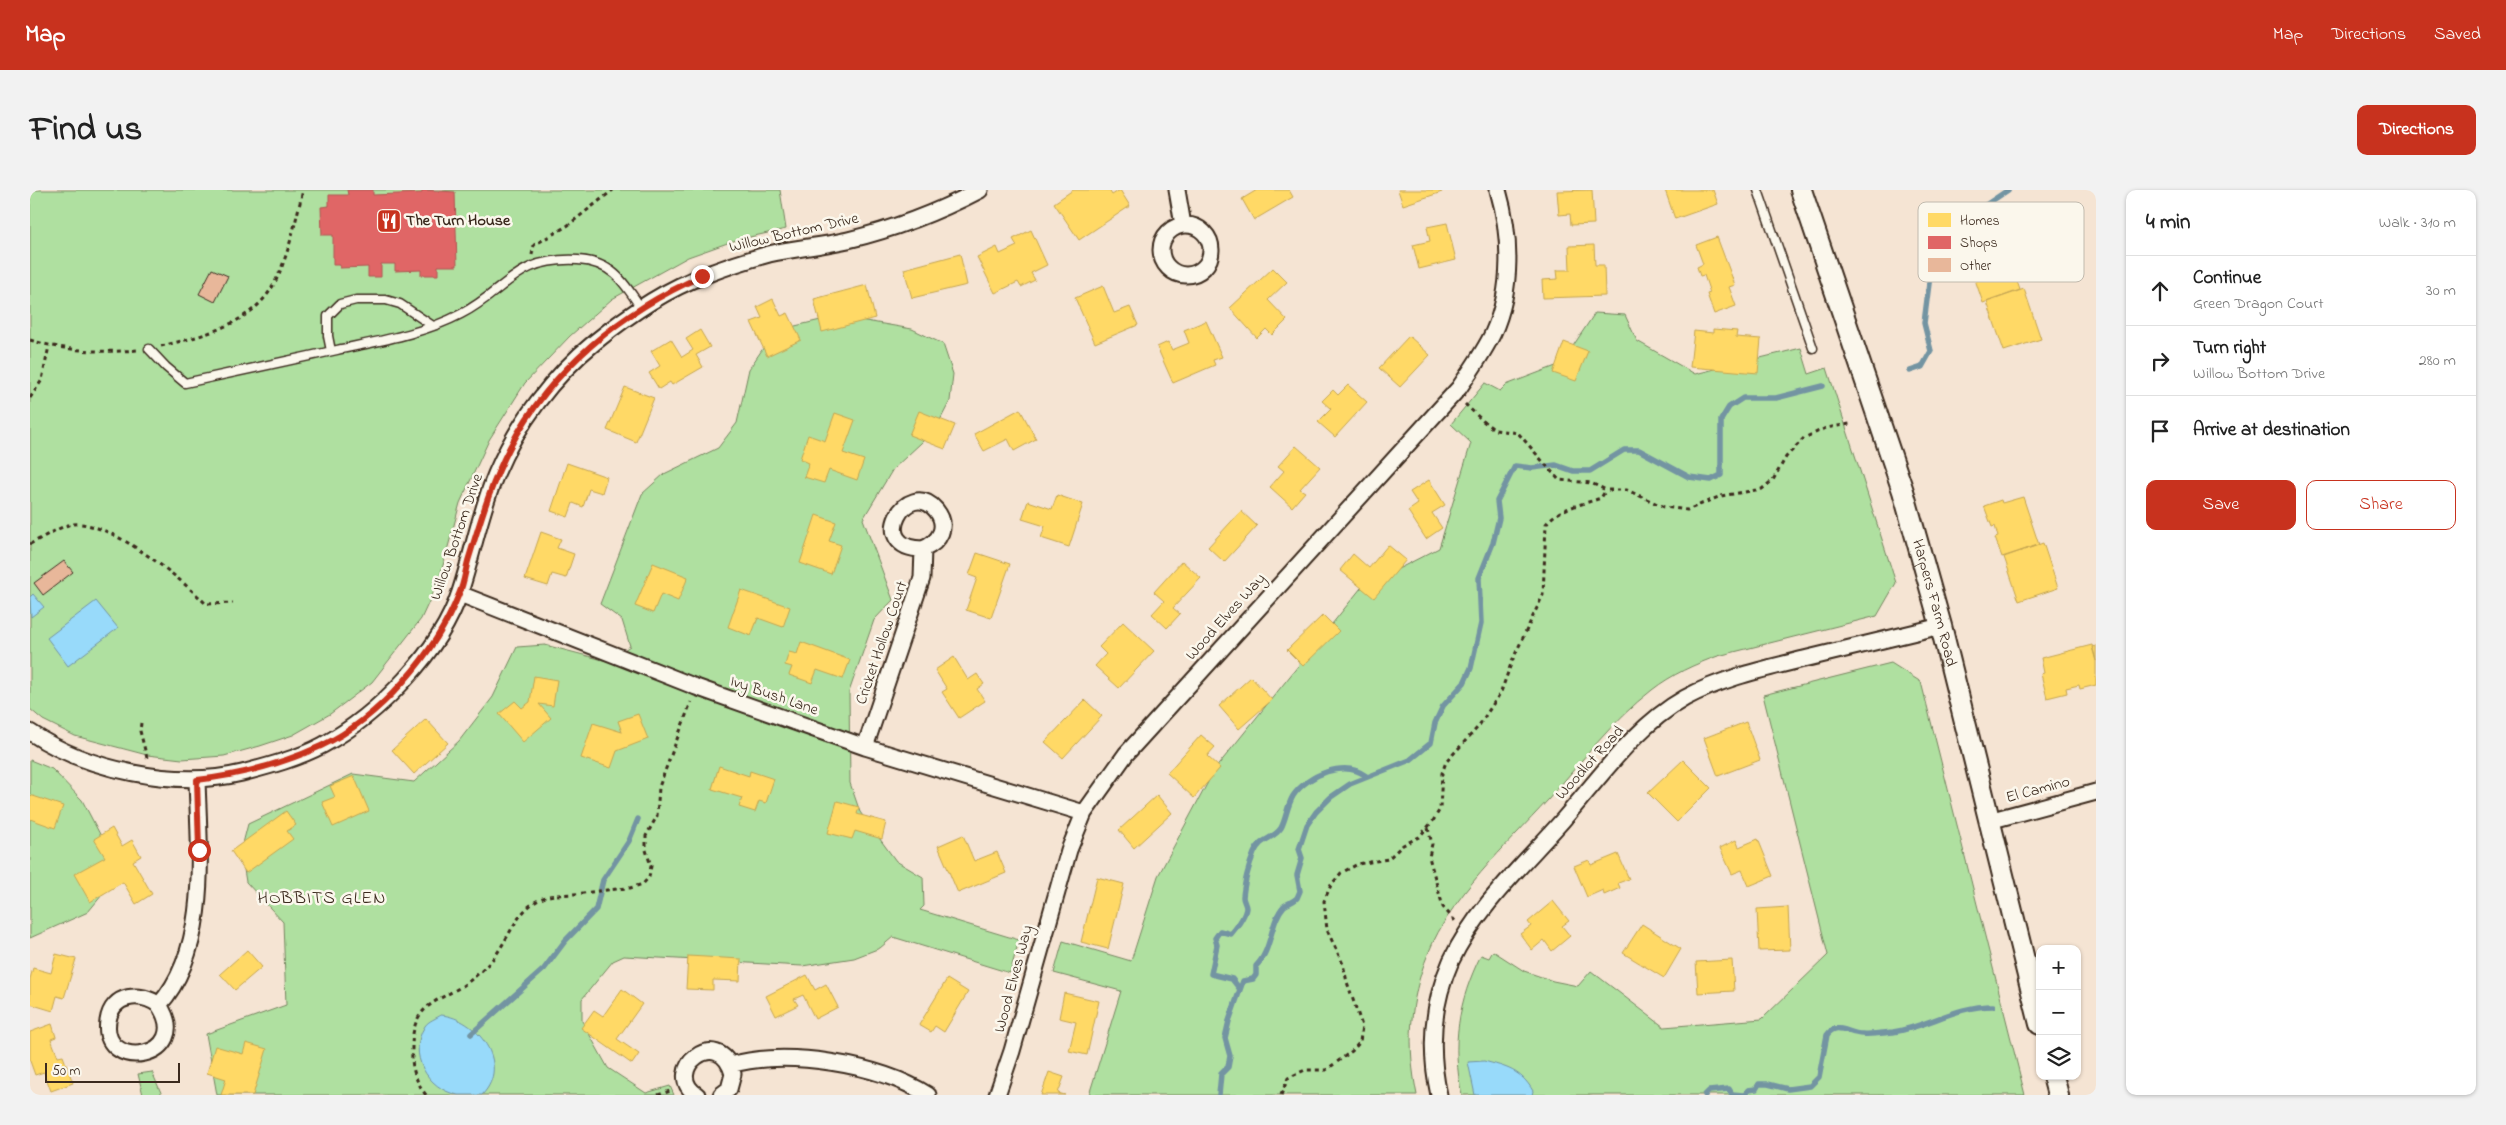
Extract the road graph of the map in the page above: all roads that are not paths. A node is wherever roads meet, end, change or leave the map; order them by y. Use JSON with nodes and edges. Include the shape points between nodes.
{"nodes":[{"id":1,"x":980,"y":190,"type":"edge"},
{"id":2,"x":1177,"y":190,"type":"edge"},
{"id":3,"x":1498,"y":190,"type":"edge"},
{"id":4,"x":1758,"y":190,"type":"edge"},
{"id":5,"x":1801,"y":190,"type":"edge"},
{"id":6,"x":1183,"y":225,"type":"dead end"},
{"id":7,"x":641,"y":308,"type":"junction"},
{"id":8,"x":432,"y":326,"type":"junction"},
{"id":9,"x":1812,"y":348,"type":"dead end"},
{"id":10,"x":149,"y":349,"type":"road end"},
{"id":11,"x":330,"y":351,"type":"junction"},
{"id":12,"x":923,"y":549,"type":"dead end"},
{"id":13,"x":460,"y":594,"type":"junction"},
{"id":14,"x":1941,"y":626,"type":"junction"},
{"id":15,"x":30,"y":732,"type":"edge"},
{"id":16,"x":865,"y":747,"type":"junction"},
{"id":17,"x":197,"y":780,"type":"junction"},
{"id":18,"x":2096,"y":792,"type":"edge"},
{"id":19,"x":1084,"y":813,"type":"junction"},
{"id":20,"x":1989,"y":821,"type":"junction"},
{"id":21,"x":159,"y":1005,"type":"dead end"},
{"id":22,"x":2036,"y":1008,"type":"edge"},
{"id":23,"x":730,"y":1065,"type":"junction"},
{"id":24,"x":2054,"y":1080,"type":"edge"},
{"id":25,"x":697,"y":1095,"type":"edge"},
{"id":26,"x":721,"y":1095,"type":"edge"},
{"id":27,"x":928,"y":1095,"type":"edge"},
{"id":28,"x":997,"y":1095,"type":"edge"},
{"id":29,"x":1439,"y":1095,"type":"edge"},
{"id":30,"x":2058,"y":1095,"type":"edge"}],
"edges":[{"from":1,"to":7,"type":"street","name":"Willow Bottom Drive","via":[[929,215],[850,240],[772,254],[733,265],[672,289]]},
{"from":2,"to":6,"type":"street"},
{"from":3,"to":19,"type":"street","name":"Wood Elves Way","via":[[1508,260],[1500,310],[1482,352],[1454,393],[1126,754]]},
{"from":4,"to":9,"type":"lane"},
{"from":5,"to":14,"type":"main road","name":"Harpers Farm Road","via":[[1903,491]]},
{"from":7,"to":8,"type":"lane","via":[[620,277],[594,262],[564,260],[531,265],[479,303]]},
{"from":7,"to":13,"type":"street","name":"Willow Bottom Drive","via":[[591,346],[545,393],[527,420],[496,474]]},
{"from":8,"to":11,"type":"lane"},
{"from":8,"to":11,"type":"lane","via":[[400,304],[386,300],[356,300],[340,304],[328,316]]},
{"from":10,"to":11,"type":"lane","via":[[185,383]]},
{"from":12,"to":16,"type":"street","name":"Cricket Hollow Court","via":[[922,578]]},
{"from":13,"to":16,"type":"street","name":"Ivy Bush Lane","via":[[696,687]]},
{"from":13,"to":17,"type":"street","name":"Willow Bottom Drive","via":[[424,657],[378,707],[353,725],[323,745],[287,760],[227,777]]},
{"from":14,"to":20,"type":"main road","name":"Harpers Farm Road"},
{"from":14,"to":29,"type":"street","name":"Woodlot Road","via":[[1715,684],[1685,698],[1659,716],[1483,910],[1466,934],[1439,996],[1432,1056]]},
{"from":15,"to":17,"type":"street","name":"Willow Bottom Drive","via":[[82,758],[120,769]]},
{"from":16,"to":19,"type":"street","name":"Ivy Bush Lane"},
{"from":17,"to":21,"type":"street","via":[[199,850],[195,919],[180,976]]},
{"from":18,"to":20,"type":"street","name":"El Camino"},
{"from":19,"to":28,"type":"street","name":"Wood Elves Way","via":[[1058,882],[1015,1042]]},
{"from":20,"to":22,"type":"main road","name":"Harpers Farm Road"},
{"from":23,"to":25,"type":"street","via":[[720,1054],[712,1052],[694,1057],[686,1070],[686,1079]]},
{"from":23,"to":26,"type":"street","via":[[732,1083]]},
{"from":23,"to":27,"type":"street","via":[[765,1059],[850,1065],[906,1081]]},
{"from":24,"to":30,"type":"main road"}]}
